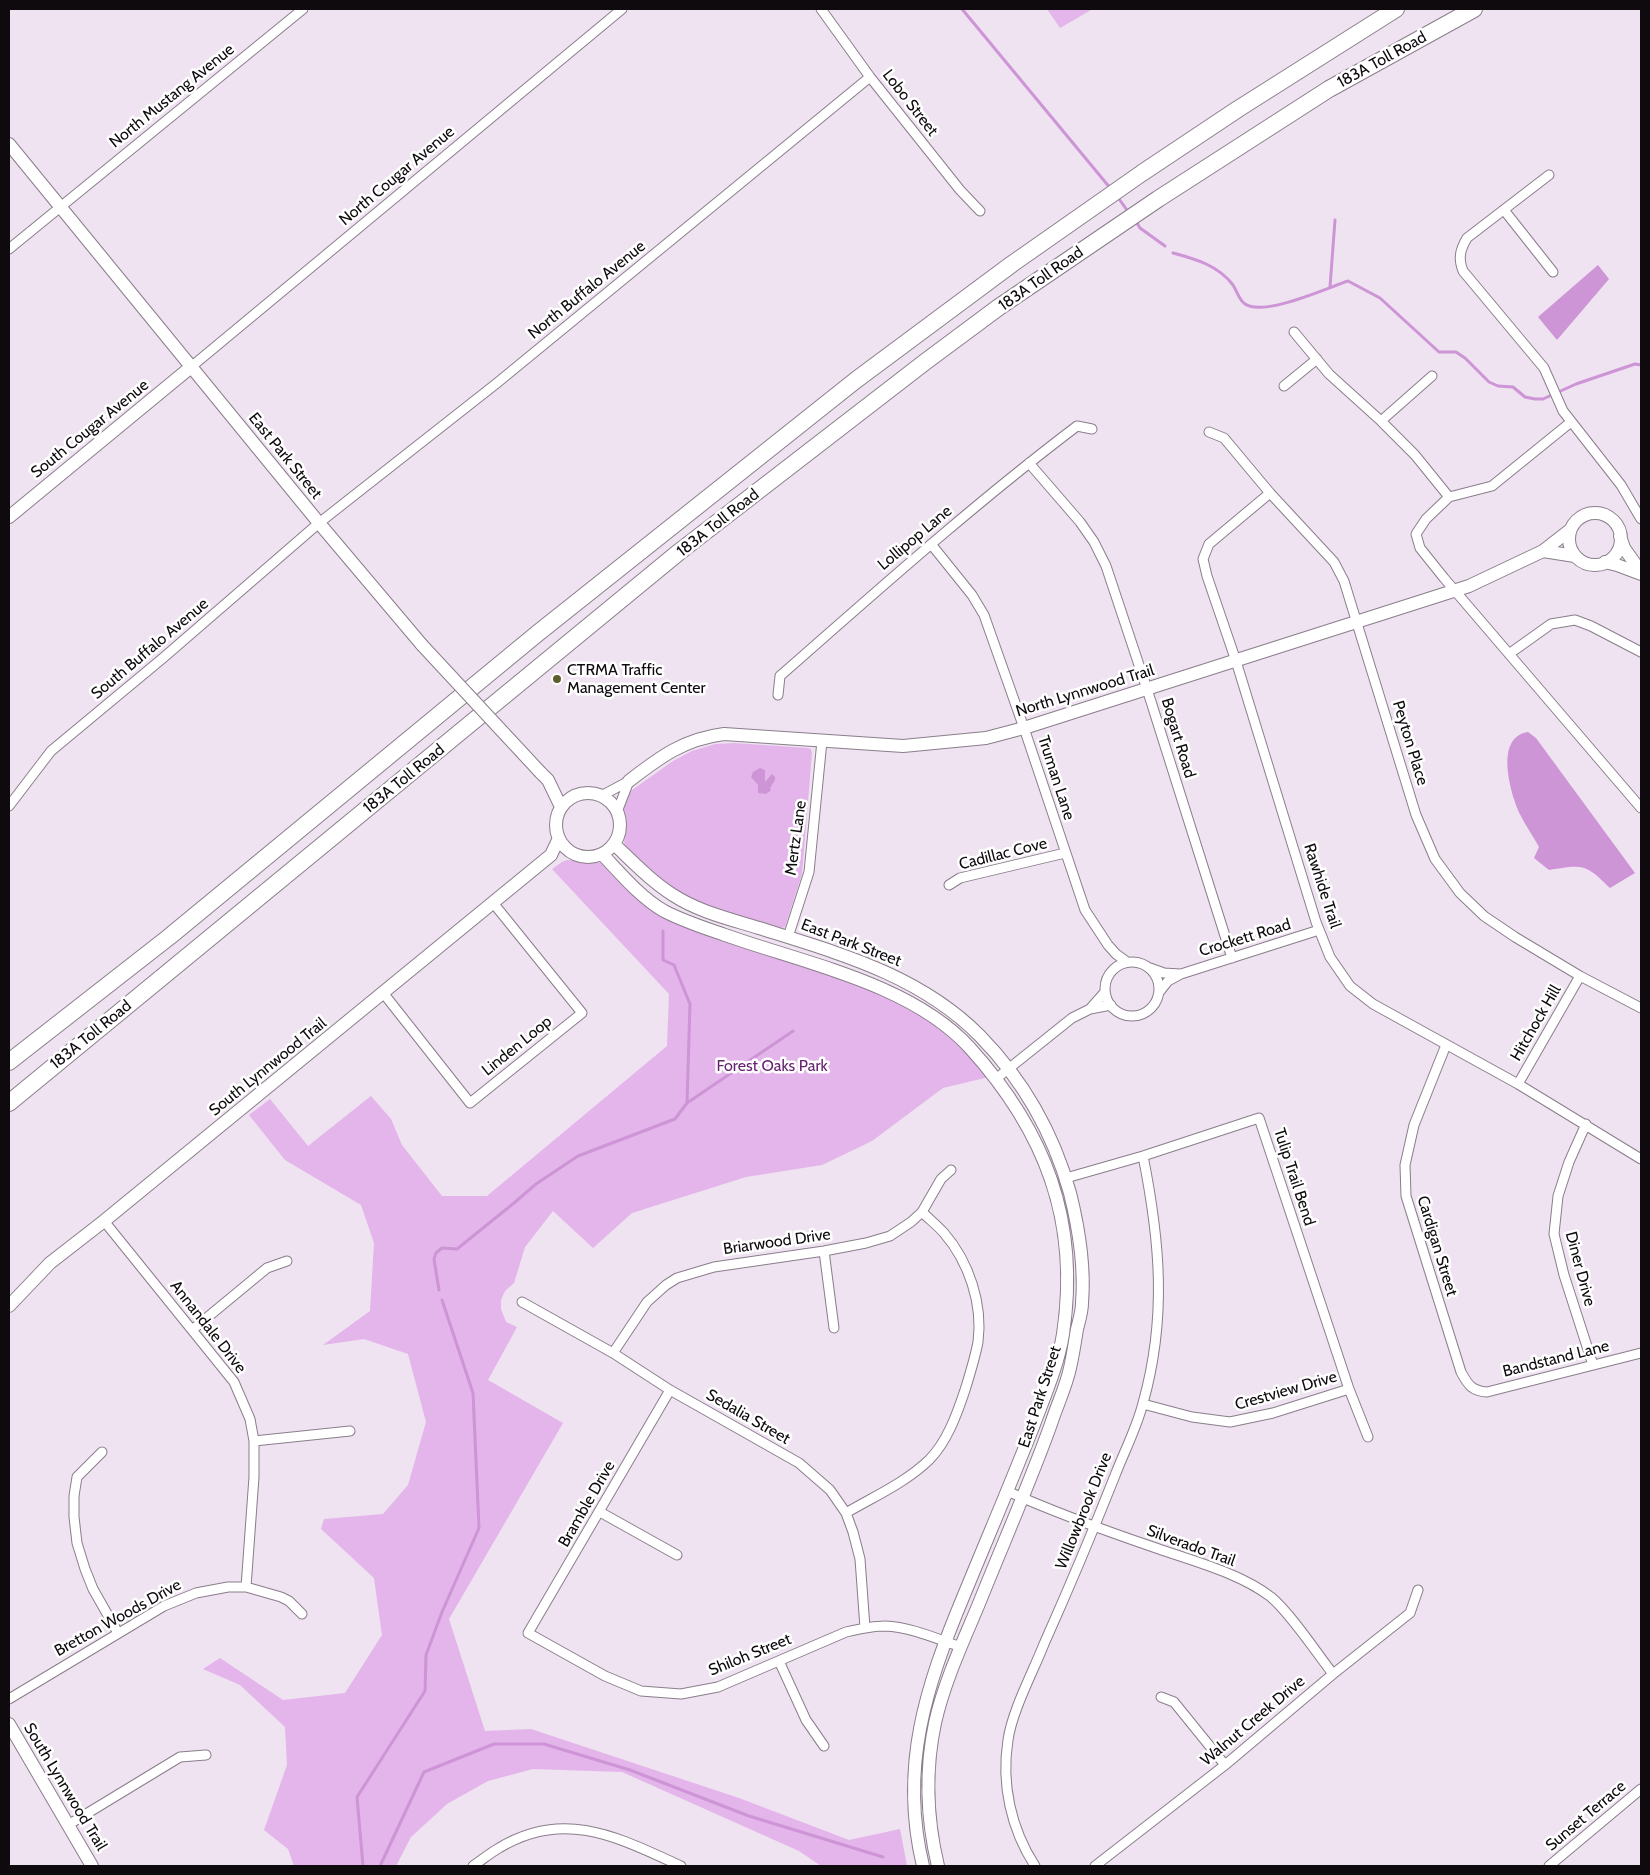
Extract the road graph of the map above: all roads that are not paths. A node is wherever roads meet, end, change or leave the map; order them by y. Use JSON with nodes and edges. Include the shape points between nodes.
{"nodes":[{"id":1,"x":303,"y":9,"type":"edge"},
{"id":2,"x":622,"y":9,"type":"edge"},
{"id":3,"x":821,"y":9,"type":"edge"},
{"id":4,"x":1396,"y":9,"type":"edge"},
{"id":5,"x":1474,"y":9,"type":"edge"},
{"id":6,"x":870,"y":77,"type":"junction"},
{"id":7,"x":9,"y":144,"type":"edge"},
{"id":8,"x":1548,"y":175,"type":"dead end"},
{"id":9,"x":61,"y":206,"type":"junction"},
{"id":10,"x":1504,"y":210,"type":"junction"},
{"id":11,"x":980,"y":211,"type":"dead end"},
{"id":12,"x":9,"y":249,"type":"edge"},
{"id":13,"x":1553,"y":272,"type":"dead end"},
{"id":14,"x":1294,"y":332,"type":"dead end"},
{"id":15,"x":1317,"y":359,"type":"junction"},
{"id":16,"x":191,"y":367,"type":"junction"},
{"id":17,"x":1432,"y":376,"type":"dead end"},
{"id":18,"x":1284,"y":386,"type":"dead end"},
{"id":19,"x":1381,"y":421,"type":"junction"},
{"id":20,"x":1571,"y":422,"type":"junction"},
{"id":21,"x":1092,"y":429,"type":"dead end"},
{"id":22,"x":1209,"y":432,"type":"dead end"},
{"id":23,"x":1028,"y":462,"type":"junction"},
{"id":24,"x":1270,"y":493,"type":"junction"},
{"id":25,"x":1449,"y":496,"type":"junction"},
{"id":26,"x":9,"y":517,"type":"edge"},
{"id":27,"x":1641,"y":519,"type":"edge"},
{"id":28,"x":320,"y":524,"type":"junction"},
{"id":29,"x":1570,"y":530,"type":"junction"},
{"id":30,"x":1620,"y":536,"type":"junction"},
{"id":31,"x":931,"y":544,"type":"junction"},
{"id":32,"x":1543,"y":551,"type":"junction"},
{"id":33,"x":1575,"y":556,"type":"junction"},
{"id":34,"x":1605,"y":562,"type":"junction"},
{"id":35,"x":1641,"y":573,"type":"edge"},
{"id":36,"x":1455,"y":591,"type":"junction"},
{"id":37,"x":1358,"y":622,"type":"junction"},
{"id":38,"x":1641,"y":652,"type":"edge"},
{"id":39,"x":1509,"y":654,"type":"junction"},
{"id":40,"x":1236,"y":661,"type":"junction"},
{"id":41,"x":1147,"y":689,"type":"junction"},
{"id":42,"x":778,"y":695,"type":"dead end"},
{"id":43,"x":1024,"y":728,"type":"junction"},
{"id":44,"x":822,"y":741,"type":"junction"},
{"id":45,"x":544,"y":776,"type":"junction"},
{"id":46,"x":629,"y":781,"type":"junction"},
{"id":47,"x":576,"y":795,"type":"junction"},
{"id":48,"x":602,"y":796,"type":"junction"},
{"id":49,"x":9,"y":806,"type":"edge"},
{"id":50,"x":561,"y":807,"type":"junction"},
{"id":51,"x":1641,"y":808,"type":"edge"},
{"id":52,"x":617,"y":812,"type":"junction"},
{"id":53,"x":559,"y":838,"type":"junction"},
{"id":54,"x":614,"y":844,"type":"junction"},
{"id":55,"x":570,"y":852,"type":"junction"},
{"id":56,"x":1065,"y":853,"type":"junction"},
{"id":57,"x":602,"y":854,"type":"junction"},
{"id":58,"x":552,"y":856,"type":"junction"},
{"id":59,"x":949,"y":885,"type":"dead end"},
{"id":60,"x":494,"y":904,"type":"junction"},
{"id":61,"x":1319,"y":930,"type":"junction"},
{"id":62,"x":788,"y":937,"type":"junction"},
{"id":63,"x":1108,"y":945,"type":"junction"},
{"id":64,"x":1232,"y":958,"type":"junction"},
{"id":65,"x":1127,"y":962,"type":"junction"},
{"id":66,"x":1150,"y":968,"type":"junction"},
{"id":67,"x":1113,"y":970,"type":"junction"},
{"id":68,"x":1181,"y":974,"type":"junction"},
{"id":69,"x":1580,"y":976,"type":"junction"},
{"id":70,"x":1160,"y":990,"type":"junction"},
{"id":71,"x":1105,"y":992,"type":"junction"},
{"id":72,"x":384,"y":994,"type":"junction"},
{"id":73,"x":1111,"y":1005,"type":"junction"},
{"id":74,"x":1641,"y":1008,"type":"edge"},
{"id":75,"x":1090,"y":1009,"type":"junction"},
{"id":76,"x":1446,"y":1045,"type":"junction"},
{"id":77,"x":9,"y":1062,"type":"edge"},
{"id":78,"x":1009,"y":1068,"type":"junction"},
{"id":79,"x":997,"y":1078,"type":"junction"},
{"id":80,"x":1518,"y":1084,"type":"junction"},
{"id":81,"x":9,"y":1103,"type":"edge"},
{"id":82,"x":1586,"y":1124,"type":"junction"},
{"id":83,"x":1143,"y":1156,"type":"junction"},
{"id":84,"x":1641,"y":1159,"type":"edge"},
{"id":85,"x":951,"y":1170,"type":"dead end"},
{"id":86,"x":1066,"y":1178,"type":"junction"},
{"id":87,"x":922,"y":1212,"type":"junction"},
{"id":88,"x":104,"y":1221,"type":"junction"},
{"id":89,"x":824,"y":1252,"type":"junction"},
{"id":90,"x":287,"y":1261,"type":"dead end"},
{"id":91,"x":522,"y":1302,"type":"dead end"},
{"id":92,"x":9,"y":1306,"type":"edge"},
{"id":93,"x":834,"y":1328,"type":"dead end"},
{"id":94,"x":192,"y":1330,"type":"junction"},
{"id":95,"x":613,"y":1353,"type":"junction"},
{"id":96,"x":1641,"y":1353,"type":"edge"},
{"id":97,"x":1594,"y":1365,"type":"junction"},
{"id":98,"x":1349,"y":1388,"type":"junction"},
{"id":99,"x":670,"y":1390,"type":"junction"},
{"id":100,"x":1477,"y":1392,"type":"joint"},
{"id":101,"x":1143,"y":1404,"type":"junction"},
{"id":102,"x":350,"y":1431,"type":"dead end"},
{"id":103,"x":1368,"y":1437,"type":"dead end"},
{"id":104,"x":254,"y":1441,"type":"junction"},
{"id":105,"x":102,"y":1452,"type":"dead end"},
{"id":106,"x":1008,"y":1490,"type":"junction"},
{"id":107,"x":1022,"y":1497,"type":"junction"},
{"id":108,"x":600,"y":1512,"type":"junction"},
{"id":109,"x":846,"y":1513,"type":"junction"},
{"id":110,"x":1094,"y":1527,"type":"junction"},
{"id":111,"x":677,"y":1555,"type":"dead end"},
{"id":112,"x":246,"y":1587,"type":"junction"},
{"id":113,"x":1418,"y":1590,"type":"dead end"},
{"id":114,"x":302,"y":1614,"type":"dead end"},
{"id":115,"x":865,"y":1628,"type":"junction"},
{"id":116,"x":528,"y":1632,"type":"joint"},
{"id":117,"x":118,"y":1633,"type":"junction"},
{"id":118,"x":944,"y":1642,"type":"junction"},
{"id":119,"x":961,"y":1647,"type":"junction"},
{"id":120,"x":779,"y":1661,"type":"junction"},
{"id":121,"x":1333,"y":1674,"type":"junction"},
{"id":122,"x":1162,"y":1697,"type":"dead end"},
{"id":123,"x":9,"y":1699,"type":"edge"},
{"id":124,"x":9,"y":1724,"type":"edge"},
{"id":125,"x":824,"y":1746,"type":"dead end"},
{"id":126,"x":206,"y":1755,"type":"dead end"},
{"id":127,"x":1225,"y":1765,"type":"junction"},
{"id":128,"x":1641,"y":1789,"type":"edge"},
{"id":129,"x":68,"y":1825,"type":"junction"},
{"id":130,"x":92,"y":1866,"type":"edge"},
{"id":131,"x":474,"y":1866,"type":"edge"},
{"id":132,"x":682,"y":1866,"type":"edge"},
{"id":133,"x":923,"y":1866,"type":"edge"},
{"id":134,"x":938,"y":1866,"type":"edge"},
{"id":135,"x":1035,"y":1866,"type":"edge"},
{"id":136,"x":1095,"y":1866,"type":"edge"},
{"id":137,"x":1549,"y":1866,"type":"edge"}],
"edges":[{"from":1,"to":9,"type":"street","name":"North Mustang Avenue"},
{"from":2,"to":16,"type":"street","name":"North Cougar Avenue"},
{"from":3,"to":6,"type":"street","name":"Lobo Street"},
{"from":4,"to":77,"type":"highway","name":"183A Toll Road","via":[[1142,173],[909,341],[651,542],[169,937]]},
{"from":5,"to":81,"type":"highway","name":"183A Toll Road","via":[[1329,90],[1158,199],[999,307],[925,362],[679,552]]},
{"from":6,"to":11,"type":"street","name":"Lobo Street"},
{"from":6,"to":28,"type":"street","name":"North Buffalo Avenue"},
{"from":7,"to":9,"type":"street","name":"East Park Street"},
{"from":8,"to":10,"type":"street"},
{"from":9,"to":12,"type":"street","name":"North Mustang Avenue"},
{"from":9,"to":16,"type":"street","name":"East Park Street"},
{"from":10,"to":13,"type":"street"},
{"from":10,"to":20,"type":"street","via":[[1467,238],[1459,260],[1463,271],[1544,368],[1559,404]]},
{"from":14,"to":15,"type":"street"},
{"from":15,"to":18,"type":"street"},
{"from":15,"to":19,"type":"street"},
{"from":16,"to":26,"type":"street","name":"South Cougar Avenue"},
{"from":16,"to":28,"type":"street","name":"East Park Street"},
{"from":17,"to":19,"type":"street"},
{"from":19,"to":25,"type":"street"},
{"from":20,"to":25,"type":"street","via":[[1492,486]]},
{"from":20,"to":27,"type":"street","via":[[1622,485]]},
{"from":21,"to":23,"type":"street","name":"Lollipop Lane","via":[[1077,426]]},
{"from":22,"to":24,"type":"street","name":"Peyton Place","via":[[1224,438]]},
{"from":23,"to":31,"type":"street","name":"Lollipop Lane"},
{"from":23,"to":41,"type":"street","name":"Bogart Road","via":[[1094,542],[1106,566]]},
{"from":24,"to":37,"type":"street","name":"Peyton Place","via":[[1334,562]]},
{"from":24,"to":40,"type":"street","name":"Rawhide Trail","via":[[1209,544],[1203,559]]},
{"from":25,"to":36,"type":"street","via":[[1416,534],[1420,548]]},
{"from":28,"to":45,"type":"street","name":"East Park Street","bridge":true,"via":[[422,645]]},
{"from":28,"to":49,"type":"street","name":"South Buffalo Avenue","via":[[51,751]]},
{"from":29,"to":30,"type":"street","via":[[1581,517],[1598,514],[1613,521]]},
{"from":29,"to":32,"type":"street","name":"North Lynnwood Trail"},
{"from":29,"to":33,"type":"street","via":[[1570,548]]},
{"from":30,"to":34,"type":"street","via":[[1617,552]]},
{"from":30,"to":35,"type":"street"},
{"from":31,"to":42,"type":"street","name":"Lollipop Lane","via":[[780,676]]},
{"from":31,"to":43,"type":"street","name":"Truman Lane","via":[[984,615]]},
{"from":32,"to":33,"type":"street"},
{"from":32,"to":36,"type":"street","name":"North Lynnwood Trail"},
{"from":33,"to":34,"type":"street","via":[[1589,564]]},
{"from":34,"to":35,"type":"street"},
{"from":36,"to":37,"type":"street","name":"North Lynnwood Trail"},
{"from":36,"to":39,"type":"street"},
{"from":37,"to":40,"type":"street","name":"North Lynnwood Trail"},
{"from":37,"to":69,"type":"street","name":"Peyton Place","via":[[1416,815],[1435,859],[1460,893],[1484,916]]},
{"from":38,"to":39,"type":"street","via":[[1575,620],[1551,624]]},
{"from":39,"to":51,"type":"street"},
{"from":40,"to":41,"type":"street","name":"North Lynnwood Trail"},
{"from":40,"to":61,"type":"street","name":"Rawhide Trail"},
{"from":41,"to":43,"type":"street","name":"North Lynnwood Trail"},
{"from":41,"to":64,"type":"street","name":"Bogart Road"},
{"from":43,"to":44,"type":"street","name":"North Lynnwood Trail","via":[[978,739],[903,746]]},
{"from":43,"to":56,"type":"street","name":"Truman Lane"},
{"from":44,"to":46,"type":"street","name":"North Lynnwood Trail","via":[[724,734],[704,737],[656,760]]},
{"from":44,"to":62,"type":"street","name":"Mertz Lane","via":[[809,872]]},
{"from":45,"to":47,"type":"street","name":"East Park Street"},
{"from":45,"to":50,"type":"street","name":"East Park Street"},
{"from":46,"to":48,"type":"street","name":"North Lynnwood Trail"},
{"from":46,"to":52,"type":"street"},
{"from":47,"to":48,"type":"street"},
{"from":47,"to":50,"type":"street"},
{"from":48,"to":52,"type":"street"},
{"from":50,"to":53,"type":"street","via":[[556,822]]},
{"from":52,"to":54,"type":"street","via":[[620,828]]},
{"from":53,"to":55,"type":"street"},
{"from":53,"to":58,"type":"street","name":"South Lynnwood Trail"},
{"from":54,"to":57,"type":"street"},
{"from":54,"to":62,"type":"street","name":"East Park Street","via":[[674,896],[704,911]]},
{"from":55,"to":57,"type":"street","via":[[586,857]]},
{"from":55,"to":58,"type":"street","name":"South Lynnwood Trail"},
{"from":56,"to":59,"type":"street","name":"Cadillac Cove","via":[[960,878]]},
{"from":56,"to":63,"type":"street","name":"Truman Lane","via":[[1085,910]]},
{"from":57,"to":79,"type":"street","name":"East Park Street","via":[[634,887],[663,910],[732,938],[863,980],[932,1016],[966,1044]]},
{"from":58,"to":60,"type":"street","name":"South Lynnwood Trail"},
{"from":60,"to":72,"type":"street","name":"South Lynnwood Trail"},
{"from":60,"to":72,"type":"street","name":"Linden Loop","via":[[582,1013],[470,1103]]},
{"from":61,"to":64,"type":"street","name":"Crockett Road"},
{"from":61,"to":76,"type":"street","name":"Rawhide Trail","via":[[1330,957],[1350,986],[1373,1004]]},
{"from":62,"to":78,"type":"street","name":"East Park Street","via":[[876,967],[912,985],[950,1010],[978,1034]]},
{"from":63,"to":65,"type":"street","name":"Truman Lane"},
{"from":63,"to":67,"type":"street","name":"Truman Lane"},
{"from":64,"to":68,"type":"street","name":"Crockett Road"},
{"from":65,"to":66,"type":"street"},
{"from":65,"to":67,"type":"street"},
{"from":66,"to":68,"type":"street","name":"Crockett Road"},
{"from":66,"to":70,"type":"street"},
{"from":67,"to":71,"type":"street","via":[[1108,976]]},
{"from":68,"to":70,"type":"street","name":"Crockett Road"},
{"from":69,"to":74,"type":"street","name":"Peyton Place"},
{"from":69,"to":80,"type":"street","name":"Hitchock Hill"},
{"from":70,"to":73,"type":"street","via":[[1152,1008],[1136,1016],[1126,1016]]},
{"from":71,"to":73,"type":"street"},
{"from":71,"to":75,"type":"street"},
{"from":72,"to":88,"type":"street","name":"South Lynnwood Trail"},
{"from":73,"to":75,"type":"street"},
{"from":75,"to":78,"type":"street","via":[[1059,1027]]},
{"from":76,"to":80,"type":"street","name":"Rawhide Trail"},
{"from":76,"to":100,"type":"street","name":"Cardigan Street","via":[[1414,1125],[1405,1165],[1406,1196],[1462,1372],[1468,1386]]},
{"from":78,"to":79,"type":"street"},
{"from":78,"to":86,"type":"street","name":"East Park Street","via":[[1045,1124]]},
{"from":79,"to":106,"type":"street","name":"East Park Street","via":[[1028,1125],[1047,1164],[1059,1206],[1066,1251],[1067,1295],[1063,1337],[1052,1376]]},
{"from":80,"to":82,"type":"street","name":"Rawhide Trail"},
{"from":82,"to":84,"type":"street","name":"Rawhide Trail"},
{"from":82,"to":97,"type":"street","name":"Diner Drive","via":[[1558,1196],[1554,1234]]},
{"from":83,"to":86,"type":"street","name":"Tulip Trail Bend"},
{"from":83,"to":98,"type":"street","name":"Tulip Trail Bend","via":[[1258,1118]]},
{"from":83,"to":101,"type":"street","name":"Willowbrook Drive","via":[[1153,1204],[1159,1302],[1155,1350]]},
{"from":85,"to":87,"type":"street","name":"Briarwood Drive","via":[[941,1179]]},
{"from":86,"to":107,"type":"street","name":"East Park Street","via":[[1081,1253],[1082,1305],[1070,1371]]},
{"from":87,"to":89,"type":"street","name":"Briarwood Drive","via":[[890,1236]]},
{"from":87,"to":109,"type":"street","via":[[955,1249],[974,1289],[978,1308],[978,1341],[974,1358],[958,1411],[930,1459],[902,1480]]},
{"from":88,"to":92,"type":"street","name":"South Lynnwood Trail","via":[[50,1263]]},
{"from":88,"to":94,"type":"street","name":"Annandale Drive"},
{"from":89,"to":93,"type":"street"},
{"from":89,"to":95,"type":"street","name":"Briarwood Drive","via":[[714,1267],[677,1278],[648,1302]]},
{"from":90,"to":94,"type":"street","via":[[267,1268]]},
{"from":91,"to":95,"type":"street","name":"Sedalia Street"},
{"from":94,"to":104,"type":"street","name":"Annandale Drive","via":[[234,1382],[250,1419]]},
{"from":95,"to":99,"type":"street","name":"Sedalia Street"},
{"from":96,"to":97,"type":"street","name":"Bandstand Lane"},
{"from":97,"to":100,"type":"street","name":"Bandstand Lane"},
{"from":98,"to":101,"type":"street","name":"Crestview Drive","via":[[1273,1413],[1230,1422],[1192,1417]]},
{"from":98,"to":103,"type":"street","name":"Tulip Trail Bend"},
{"from":99,"to":108,"type":"street","name":"Bramble Drive"},
{"from":99,"to":109,"type":"street","name":"Sedalia Street","via":[[799,1463],[830,1490]]},
{"from":101,"to":110,"type":"street","name":"Willowbrook Drive"},
{"from":102,"to":104,"type":"street"},
{"from":104,"to":112,"type":"street","name":"Annandale Drive"},
{"from":105,"to":117,"type":"street","via":[[77,1477],[74,1517],[85,1569]]},
{"from":106,"to":107,"type":"street","name":"Silverado Trail"},
{"from":106,"to":118,"type":"street","name":"East Park Street"},
{"from":107,"to":110,"type":"street","name":"Silverado Trail"},
{"from":107,"to":119,"type":"street","name":"East Park Street"},
{"from":108,"to":111,"type":"street"},
{"from":108,"to":116,"type":"street","name":"Bramble Drive"},
{"from":109,"to":115,"type":"street","name":"Sedalia Street","via":[[860,1559]]},
{"from":110,"to":121,"type":"street","name":"Silverado Trail","via":[[1243,1580],[1271,1597]]},
{"from":110,"to":135,"type":"street","name":"Willowbrook Drive","via":[[1020,1702],[1008,1739],[1006,1780],[1011,1814]]},
{"from":112,"to":114,"type":"street","name":"Bretton Woods Drive","via":[[281,1597]]},
{"from":112,"to":117,"type":"street","name":"Bretton Woods Drive","via":[[211,1590],[179,1599]]},
{"from":113,"to":121,"type":"street","name":"Walnut Creek Drive","via":[[1410,1613]]},
{"from":115,"to":118,"type":"street","name":"Shiloh Street","via":[[906,1629]]},
{"from":115,"to":120,"type":"street","name":"Shiloh Street","via":[[846,1632]]},
{"from":116,"to":120,"type":"street","name":"Shiloh Street","via":[[605,1676],[641,1691],[681,1694],[718,1687]]},
{"from":117,"to":123,"type":"street","name":"Bretton Woods Drive"},
{"from":118,"to":119,"type":"street","name":"Shiloh Street"},
{"from":118,"to":133,"type":"street","name":"East Park Street","via":[[915,1749],[915,1823]]},
{"from":119,"to":134,"type":"street","name":"East Park Street","via":[[940,1705],[930,1757],[931,1831]]},
{"from":120,"to":125,"type":"street","via":[[806,1720]]},
{"from":121,"to":127,"type":"street","name":"Walnut Creek Drive"},
{"from":122,"to":127,"type":"street","via":[[1174,1702]]},
{"from":124,"to":129,"type":"street","name":"South Lynnwood Trail"},
{"from":126,"to":129,"type":"street","via":[[180,1757]]},
{"from":127,"to":136,"type":"street","name":"Walnut Creek Drive"},
{"from":128,"to":137,"type":"street","name":"Sunset Terrace"},
{"from":129,"to":130,"type":"street","name":"South Lynnwood Trail"},
{"from":131,"to":132,"type":"street","via":[[499,1848],[532,1833],[566,1828],[600,1832]]}]}
